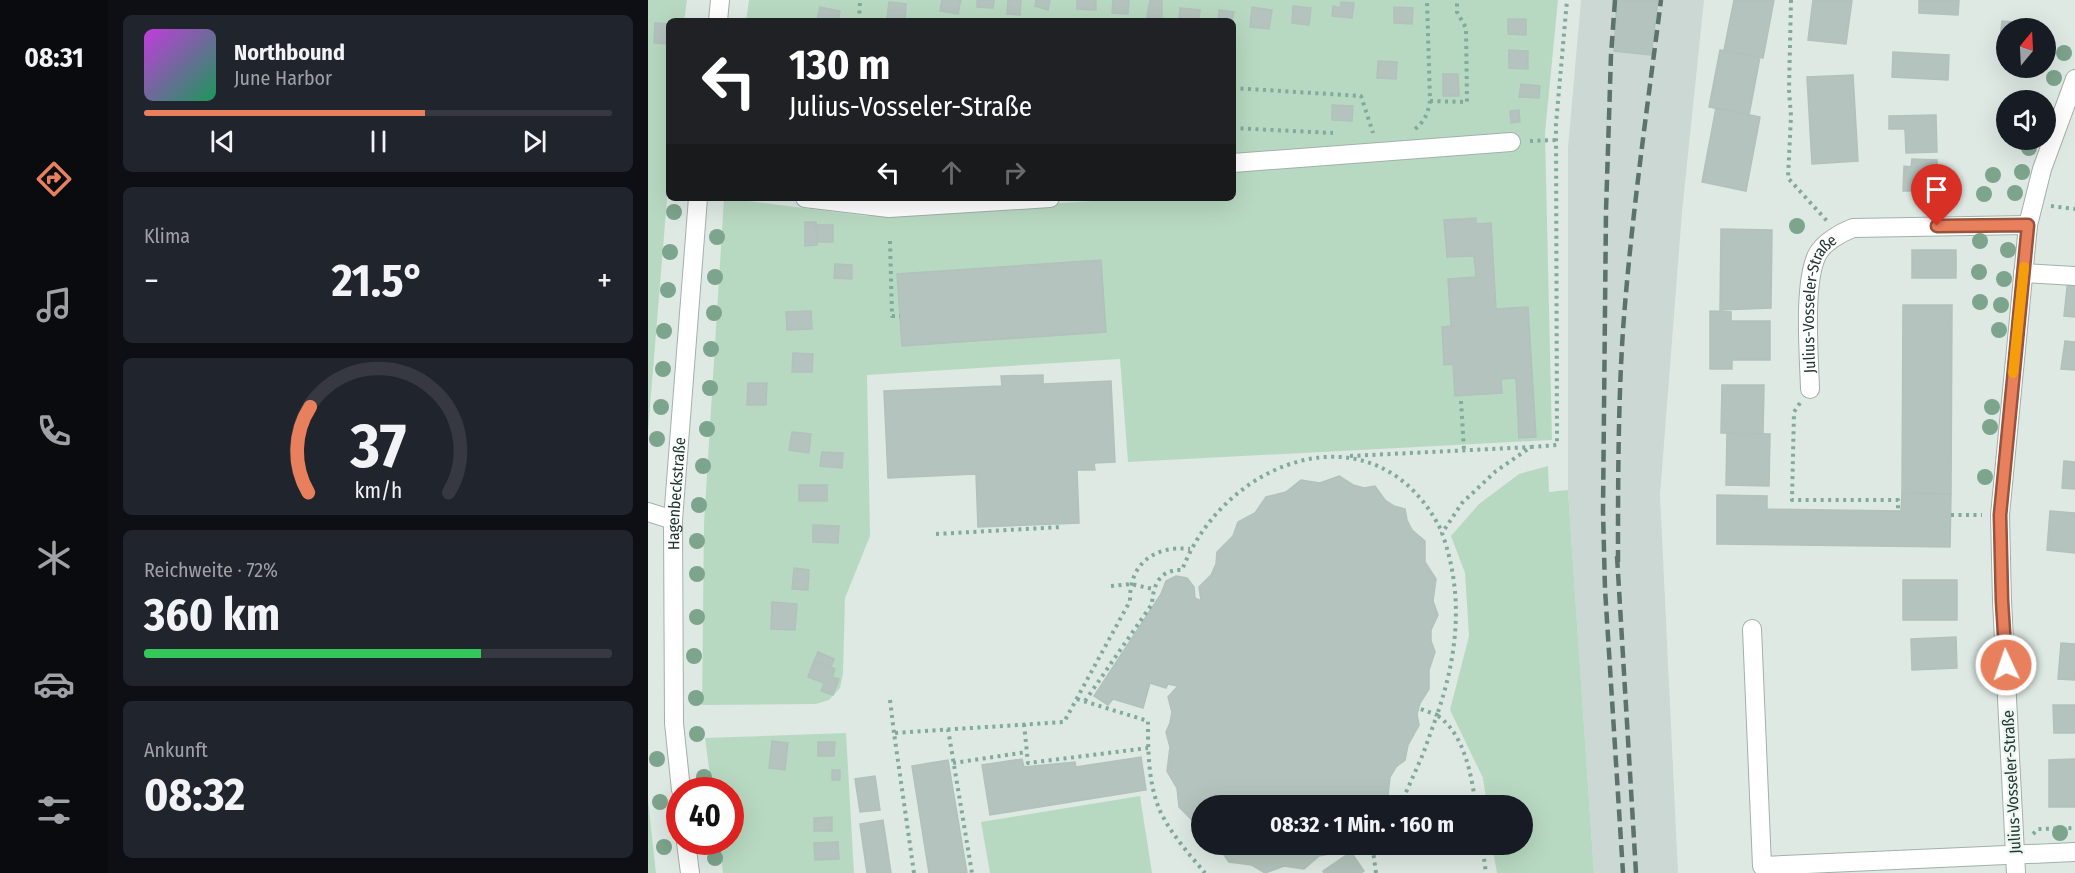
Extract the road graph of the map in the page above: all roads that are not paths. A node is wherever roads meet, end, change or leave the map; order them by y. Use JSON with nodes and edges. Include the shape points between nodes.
{"nodes":[{"id":1,"x":720,"y":0,"type":"edge"},
{"id":2,"x":718,"y":18,"type":"edge"},
{"id":3,"x":2075,"y":79,"type":"edge"},
{"id":4,"x":1511,"y":142,"type":"road end"},
{"id":5,"x":1236,"y":163,"type":"edge"},
{"id":6,"x":698,"y":201,"type":"edge"},
{"id":7,"x":830,"y":201,"type":"edge"},
{"id":8,"x":1002,"y":201,"type":"edge"},
{"id":9,"x":2028,"y":225,"type":"junction"},
{"id":10,"x":2023,"y":273,"type":"junction"},
{"id":11,"x":2075,"y":276,"type":"edge"},
{"id":12,"x":1810,"y":389,"type":"road end"},
{"id":13,"x":648,"y":512,"type":"edge"},
{"id":14,"x":673,"y":520,"type":"junction"},
{"id":15,"x":1752,"y":629,"type":"dead end"},
{"id":16,"x":680,"y":777,"type":"edge"},
{"id":17,"x":2075,"y":852,"type":"edge"},
{"id":18,"x":688,"y":855,"type":"edge"},
{"id":19,"x":2015,"y":864,"type":"edge"},
{"id":20,"x":690,"y":873,"type":"edge"}],
"edges":[{"from":1,"to":2,"type":"street"},
{"from":3,"to":9,"type":"street","name":"Julius-Vosseler-Straße","via":[[2042,168]]},
{"from":4,"to":5,"type":"street"},
{"from":6,"to":14,"type":"street","name":"Hagenbeckstraße"},
{"from":7,"to":8,"type":"street","via":[[889,208]]},
{"from":9,"to":10,"type":"street","name":"Julius-Vosseler-Straße"},
{"from":9,"to":12,"type":"street","name":"Julius-Vosseler-Straße","via":[[1853,228],[1839,234],[1817,253],[1809,276]]},
{"from":10,"to":11,"type":"street"},
{"from":10,"to":19,"type":"street","name":"Julius-Vosseler-Straße","via":[[2000,515]]},
{"from":13,"to":14,"type":"street"},
{"from":14,"to":16,"type":"street","name":"Hagenbeckstraße","via":[[674,723]]},
{"from":15,"to":19,"type":"street","via":[[1762,866]]},
{"from":17,"to":19,"type":"street"},
{"from":18,"to":20,"type":"street"}]}
